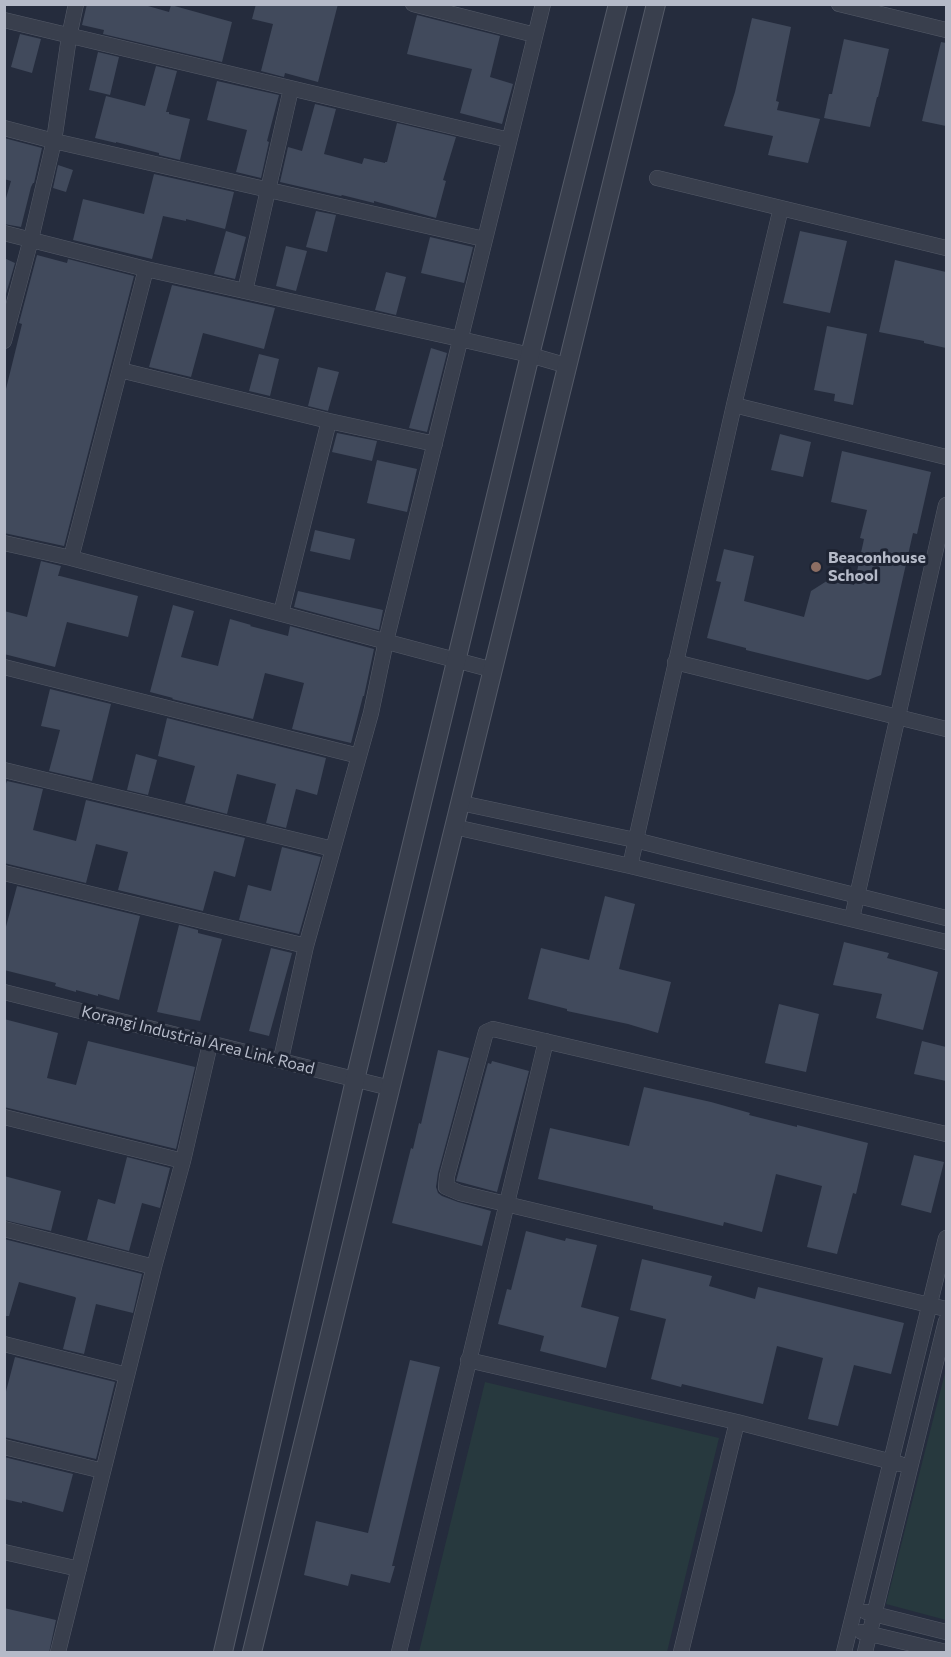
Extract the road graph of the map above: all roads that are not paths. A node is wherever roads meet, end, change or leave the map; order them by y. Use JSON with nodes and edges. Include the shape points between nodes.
{"nodes":[{"id":1,"x":76,"y":4,"type":"edge"},
{"id":2,"x":413,"y":4,"type":"edge"},
{"id":3,"x":543,"y":4,"type":"edge"},
{"id":4,"x":618,"y":4,"type":"edge"},
{"id":5,"x":656,"y":4,"type":"edge"},
{"id":6,"x":839,"y":4,"type":"edge"},
{"id":7,"x":4,"y":20,"type":"edge"},
{"id":8,"x":946,"y":30,"type":"edge"},
{"id":9,"x":535,"y":35,"type":"junction"},
{"id":10,"x":69,"y":36,"type":"junction"},
{"id":11,"x":291,"y":89,"type":"junction"},
{"id":12,"x":4,"y":128,"type":"edge"},
{"id":13,"x":509,"y":140,"type":"junction"},
{"id":14,"x":54,"y":141,"type":"junction"},
{"id":15,"x":657,"y":178,"type":"dead end"},
{"id":16,"x":268,"y":190,"type":"junction"},
{"id":17,"x":781,"y":208,"type":"junction"},
{"id":18,"x":4,"y":233,"type":"edge"},
{"id":19,"x":31,"y":239,"type":"junction"},
{"id":20,"x":484,"y":239,"type":"junction"},
{"id":21,"x":946,"y":248,"type":"edge"},
{"id":22,"x":146,"y":269,"type":"junction"},
{"id":23,"x":245,"y":291,"type":"junction"},
{"id":24,"x":460,"y":339,"type":"junction"},
{"id":25,"x":4,"y":341,"type":"edge"},
{"id":26,"x":530,"y":355,"type":"junction"},
{"id":27,"x":568,"y":366,"type":"junction"},
{"id":28,"x":120,"y":370,"type":"junction"},
{"id":29,"x":734,"y":405,"type":"junction"},
{"id":30,"x":329,"y":421,"type":"junction"},
{"id":31,"x":435,"y":444,"type":"junction"},
{"id":32,"x":946,"y":458,"type":"edge"},
{"id":33,"x":946,"y":505,"type":"edge"},
{"id":34,"x":4,"y":543,"type":"edge"},
{"id":35,"x":71,"y":558,"type":"junction"},
{"id":36,"x":281,"y":613,"type":"junction"},
{"id":37,"x":386,"y":641,"type":"junction"},
{"id":38,"x":457,"y":659,"type":"junction"},
{"id":39,"x":675,"y":662,"type":"junction"},
{"id":40,"x":4,"y":667,"type":"edge"},
{"id":41,"x":493,"y":670,"type":"junction"},
{"id":42,"x":898,"y":718,"type":"junction"},
{"id":43,"x":946,"y":729,"type":"edge"},
{"id":44,"x":359,"y":756,"type":"junction"},
{"id":45,"x":4,"y":770,"type":"edge"},
{"id":46,"x":460,"y":803,"type":"junction"},
{"id":47,"x":455,"y":827,"type":"junction"},
{"id":48,"x":635,"y":840,"type":"junction"},
{"id":49,"x":333,"y":849,"type":"junction"},
{"id":50,"x":630,"y":866,"type":"junction"},
{"id":51,"x":4,"y":873,"type":"edge"},
{"id":52,"x":858,"y":895,"type":"junction"},
{"id":53,"x":852,"y":918,"type":"junction"},
{"id":54,"x":946,"y":918,"type":"edge"},
{"id":55,"x":946,"y":942,"type":"edge"},
{"id":56,"x":306,"y":946,"type":"junction"},
{"id":57,"x":4,"y":992,"type":"edge"},
{"id":58,"x":546,"y":1041,"type":"junction"},
{"id":59,"x":210,"y":1044,"type":"junction"},
{"id":60,"x":281,"y":1059,"type":"junction"},
{"id":61,"x":356,"y":1080,"type":"junction"},
{"id":62,"x":390,"y":1088,"type":"junction"},
{"id":63,"x":4,"y":1117,"type":"edge"},
{"id":64,"x":946,"y":1134,"type":"edge"},
{"id":65,"x":183,"y":1161,"type":"junction"},
{"id":66,"x":506,"y":1203,"type":"junction"},
{"id":67,"x":4,"y":1229,"type":"edge"},
{"id":68,"x":946,"y":1238,"type":"edge"},
{"id":69,"x":154,"y":1268,"type":"junction"},
{"id":70,"x":931,"y":1305,"type":"junction"},
{"id":71,"x":946,"y":1309,"type":"edge"},
{"id":72,"x":946,"y":1321,"type":"edge"},
{"id":73,"x":923,"y":1335,"type":"junction"},
{"id":74,"x":944,"y":1340,"type":"edge"},
{"id":75,"x":4,"y":1344,"type":"edge"},
{"id":76,"x":468,"y":1360,"type":"junction"},
{"id":77,"x":127,"y":1375,"type":"junction"},
{"id":78,"x":737,"y":1422,"type":"junction"},
{"id":79,"x":4,"y":1447,"type":"edge"},
{"id":80,"x":891,"y":1462,"type":"junction"},
{"id":81,"x":910,"y":1466,"type":"junction"},
{"id":82,"x":103,"y":1471,"type":"junction"},
{"id":83,"x":4,"y":1552,"type":"edge"},
{"id":84,"x":79,"y":1569,"type":"junction"},
{"id":85,"x":854,"y":1610,"type":"junction"},
{"id":86,"x":874,"y":1614,"type":"junction"},
{"id":87,"x":849,"y":1629,"type":"junction"},
{"id":88,"x":946,"y":1632,"type":"edge"},
{"id":89,"x":869,"y":1633,"type":"junction"},
{"id":90,"x":58,"y":1653,"type":"edge"},
{"id":91,"x":223,"y":1653,"type":"edge"},
{"id":92,"x":252,"y":1653,"type":"edge"},
{"id":93,"x":399,"y":1653,"type":"edge"},
{"id":94,"x":681,"y":1653,"type":"edge"},
{"id":95,"x":844,"y":1653,"type":"edge"},
{"id":96,"x":864,"y":1653,"type":"edge"},
{"id":97,"x":946,"y":1653,"type":"edge"}],
"edges":[{"from":1,"to":10,"type":"street"},
{"from":2,"to":9,"type":"street"},
{"from":3,"to":9,"type":"street"},
{"from":4,"to":26,"type":"street"},
{"from":5,"to":27,"type":"street"},
{"from":6,"to":8,"type":"street"},
{"from":7,"to":10,"type":"street"},
{"from":9,"to":13,"type":"street"},
{"from":10,"to":11,"type":"street"},
{"from":10,"to":14,"type":"street"},
{"from":11,"to":13,"type":"street"},
{"from":11,"to":16,"type":"street"},
{"from":12,"to":14,"type":"street"},
{"from":13,"to":20,"type":"street"},
{"from":14,"to":16,"type":"street"},
{"from":14,"to":19,"type":"street"},
{"from":15,"to":17,"type":"street"},
{"from":16,"to":20,"type":"street"},
{"from":16,"to":23,"type":"street"},
{"from":17,"to":21,"type":"street"},
{"from":17,"to":29,"type":"street"},
{"from":18,"to":19,"type":"street"},
{"from":19,"to":22,"type":"street"},
{"from":19,"to":25,"type":"street"},
{"from":20,"to":24,"type":"street"},
{"from":22,"to":23,"type":"street"},
{"from":22,"to":28,"type":"street"},
{"from":23,"to":24,"type":"street"},
{"from":24,"to":26,"type":"street"},
{"from":24,"to":31,"type":"street"},
{"from":26,"to":27,"type":"street"},
{"from":26,"to":38,"type":"street"},
{"from":27,"to":41,"type":"street"},
{"from":28,"to":30,"type":"street"},
{"from":28,"to":35,"type":"street"},
{"from":29,"to":32,"type":"street"},
{"from":29,"to":39,"type":"street"},
{"from":30,"to":31,"type":"street"},
{"from":30,"to":36,"type":"street"},
{"from":31,"to":37,"type":"street"},
{"from":33,"to":42,"type":"street"},
{"from":34,"to":35,"type":"street"},
{"from":35,"to":36,"type":"street"},
{"from":36,"to":37,"type":"street"},
{"from":37,"to":38,"type":"street"},
{"from":37,"to":44,"type":"street"},
{"from":38,"to":41,"type":"street"},
{"from":38,"to":61,"type":"street"},
{"from":39,"to":42,"type":"street"},
{"from":39,"to":48,"type":"street"},
{"from":40,"to":44,"type":"street"},
{"from":41,"to":46,"type":"street"},
{"from":42,"to":43,"type":"street"},
{"from":42,"to":52,"type":"street"},
{"from":44,"to":49,"type":"street"},
{"from":45,"to":49,"type":"street"},
{"from":46,"to":47,"type":"street"},
{"from":46,"to":48,"type":"street"},
{"from":47,"to":50,"type":"street"},
{"from":47,"to":62,"type":"street"},
{"from":48,"to":50,"type":"street"},
{"from":48,"to":52,"type":"street"},
{"from":49,"to":56,"type":"street"},
{"from":50,"to":53,"type":"street"},
{"from":51,"to":56,"type":"street"},
{"from":52,"to":53,"type":"street"},
{"from":52,"to":54,"type":"street"},
{"from":53,"to":55,"type":"street"},
{"from":56,"to":60,"type":"street"},
{"from":57,"to":59,"type":"street","name":"Korangi Industrial Area Link Road"},
{"from":58,"to":64,"type":"street"},
{"from":58,"to":66,"type":"street"},
{"from":58,"to":66,"type":"street","via":[[493,1029],[486,1032],[447,1176],[446,1187],[451,1190]]},
{"from":59,"to":60,"type":"street","name":"Korangi Industrial Area Link Road"},
{"from":59,"to":65,"type":"street"},
{"from":60,"to":61,"type":"street","name":"Korangi Industrial Area Link Road"},
{"from":61,"to":62,"type":"street","name":"Korangi Industrial Area Link Road"},
{"from":61,"to":91,"type":"street"},
{"from":62,"to":92,"type":"street"},
{"from":63,"to":65,"type":"street"},
{"from":65,"to":69,"type":"street"},
{"from":66,"to":70,"type":"street"},
{"from":66,"to":76,"type":"street"},
{"from":67,"to":69,"type":"street"},
{"from":68,"to":70,"type":"street"},
{"from":69,"to":77,"type":"street"},
{"from":70,"to":71,"type":"street"},
{"from":70,"to":73,"type":"street"},
{"from":72,"to":74,"type":"street"},
{"from":73,"to":74,"type":"street"},
{"from":73,"to":80,"type":"street"},
{"from":74,"to":81,"type":"street"},
{"from":75,"to":77,"type":"street"},
{"from":76,"to":78,"type":"street"},
{"from":76,"to":93,"type":"street"},
{"from":77,"to":82,"type":"street"},
{"from":78,"to":80,"type":"street"},
{"from":78,"to":94,"type":"street"},
{"from":79,"to":82,"type":"street"},
{"from":80,"to":81,"type":"street"},
{"from":80,"to":85,"type":"street"},
{"from":81,"to":86,"type":"street"},
{"from":82,"to":84,"type":"street"},
{"from":83,"to":84,"type":"street"},
{"from":84,"to":90,"type":"street"},
{"from":85,"to":86,"type":"street"},
{"from":85,"to":87,"type":"street"},
{"from":86,"to":88,"type":"street"},
{"from":86,"to":89,"type":"street"},
{"from":87,"to":89,"type":"street"},
{"from":87,"to":95,"type":"street"},
{"from":89,"to":96,"type":"street"},
{"from":89,"to":97,"type":"street"}]}
